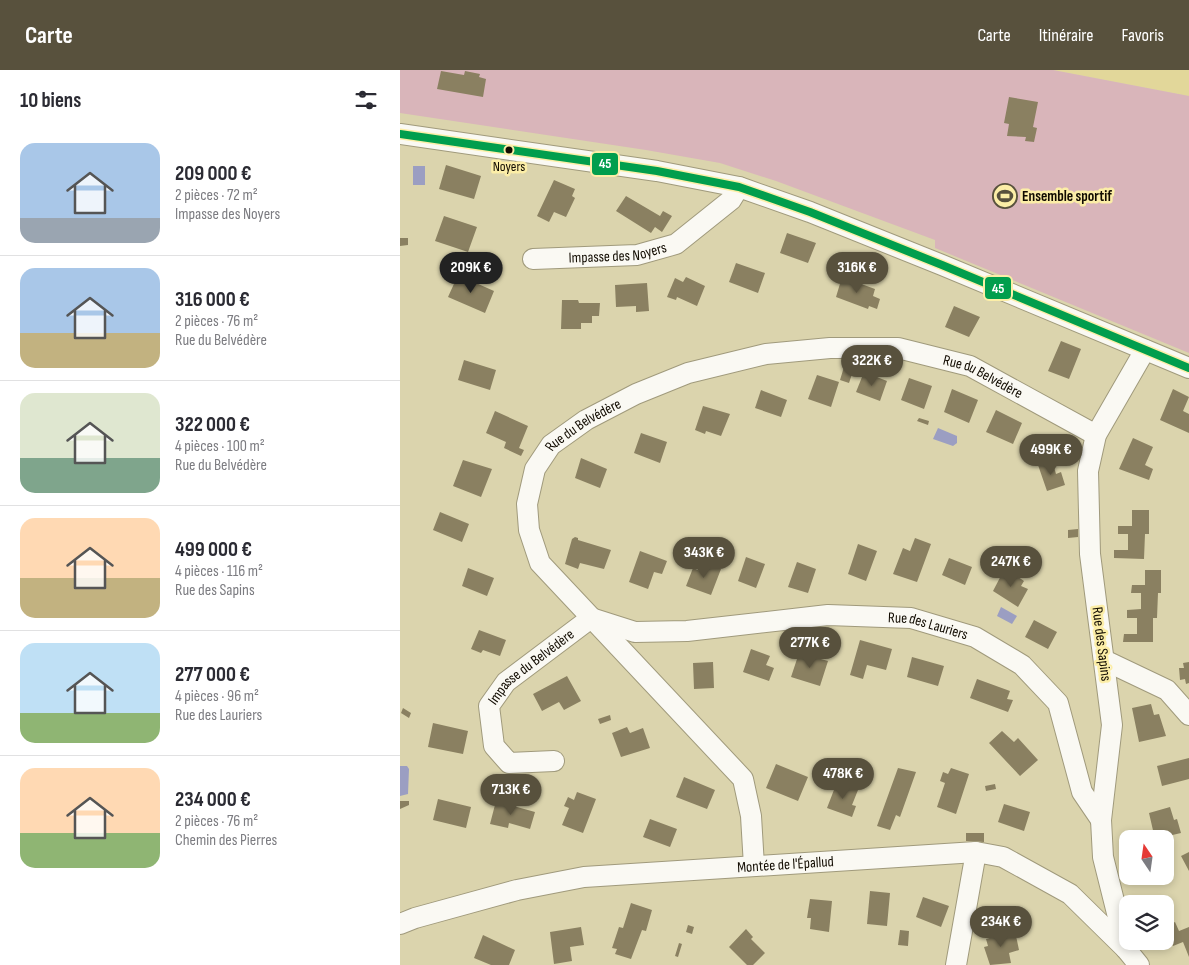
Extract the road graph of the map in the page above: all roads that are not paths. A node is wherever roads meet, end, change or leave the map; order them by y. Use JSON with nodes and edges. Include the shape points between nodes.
{"nodes":[{"id":1,"x":400,"y":134,"type":"edge"},
{"id":2,"x":739,"y":187,"type":"junction"},
{"id":3,"x":534,"y":259,"type":"dead end"},
{"id":4,"x":1145,"y":350,"type":"junction"},
{"id":5,"x":1189,"y":368,"type":"edge"},
{"id":6,"x":1096,"y":436,"type":"junction"},
{"id":7,"x":591,"y":618,"type":"junction"},
{"id":8,"x":1104,"y":660,"type":"junction"},
{"id":9,"x":1189,"y":715,"type":"edge"},
{"id":10,"x":554,"y":761,"type":"dead end"},
{"id":11,"x":1101,"y":820,"type":"junction"},
{"id":12,"x":976,"y":852,"type":"junction"},
{"id":13,"x":754,"y":866,"type":"junction"},
{"id":14,"x":1119,"y":921,"type":"edge"},
{"id":15,"x":400,"y":924,"type":"edge"},
{"id":16,"x":1119,"y":942,"type":"edge"},
{"id":17,"x":1127,"y":950,"type":"edge"},
{"id":18,"x":956,"y":965,"type":"edge"},
{"id":19,"x":1139,"y":965,"type":"edge"}],
"edges":[{"from":1,"to":2,"type":"street","via":[[657,171]]},
{"from":2,"to":3,"type":"street","name":"Impasse des Noyers","via":[[731,200],[676,244],[637,255]]},
{"from":2,"to":4,"type":"street","via":[[836,223]]},
{"from":4,"to":5,"type":"street"},
{"from":4,"to":6,"type":"street","name":"Rue des Sapins"},
{"from":6,"to":7,"type":"street","name":"Rue du Belvédère","via":[[970,366],[898,348],[830,348],[766,354],[688,374],[636,394],[586,420],[550,445],[535,469],[527,504],[528,530],[540,563]]},
{"from":6,"to":8,"type":"street","name":"Rue des Sapins","via":[[1088,471],[1090,554]]},
{"from":7,"to":10,"type":"street","name":"Impasse du Belvédère","via":[[506,682],[489,706],[494,746],[509,763]]},
{"from":7,"to":11,"type":"street","name":"Rue des Lauriers","via":[[635,632],[687,630],[828,615],[911,618],[975,637],[1022,665],[1058,703],[1082,792]]},
{"from":7,"to":13,"type":"street","name":"Rue du Belvédère","via":[[743,779],[751,816]]},
{"from":8,"to":9,"type":"street","via":[[1168,690]]},
{"from":8,"to":11,"type":"street","name":"Rue des Sapins","via":[[1112,725]]},
{"from":11,"to":14,"type":"street","name":"Rue des Sapins","via":[[1103,857]]},
{"from":12,"to":13,"type":"street","name":"Montée de l'Épallud"},
{"from":12,"to":16,"type":"street","name":"Montée de l'Épallud","via":[[1003,857],[1070,894]]},
{"from":12,"to":18,"type":"street"},
{"from":13,"to":15,"type":"street","name":"Montée de l'Épallud","via":[[584,877],[517,890]]},
{"from":17,"to":19,"type":"street","name":"Montée de l'Épallud"}]}
